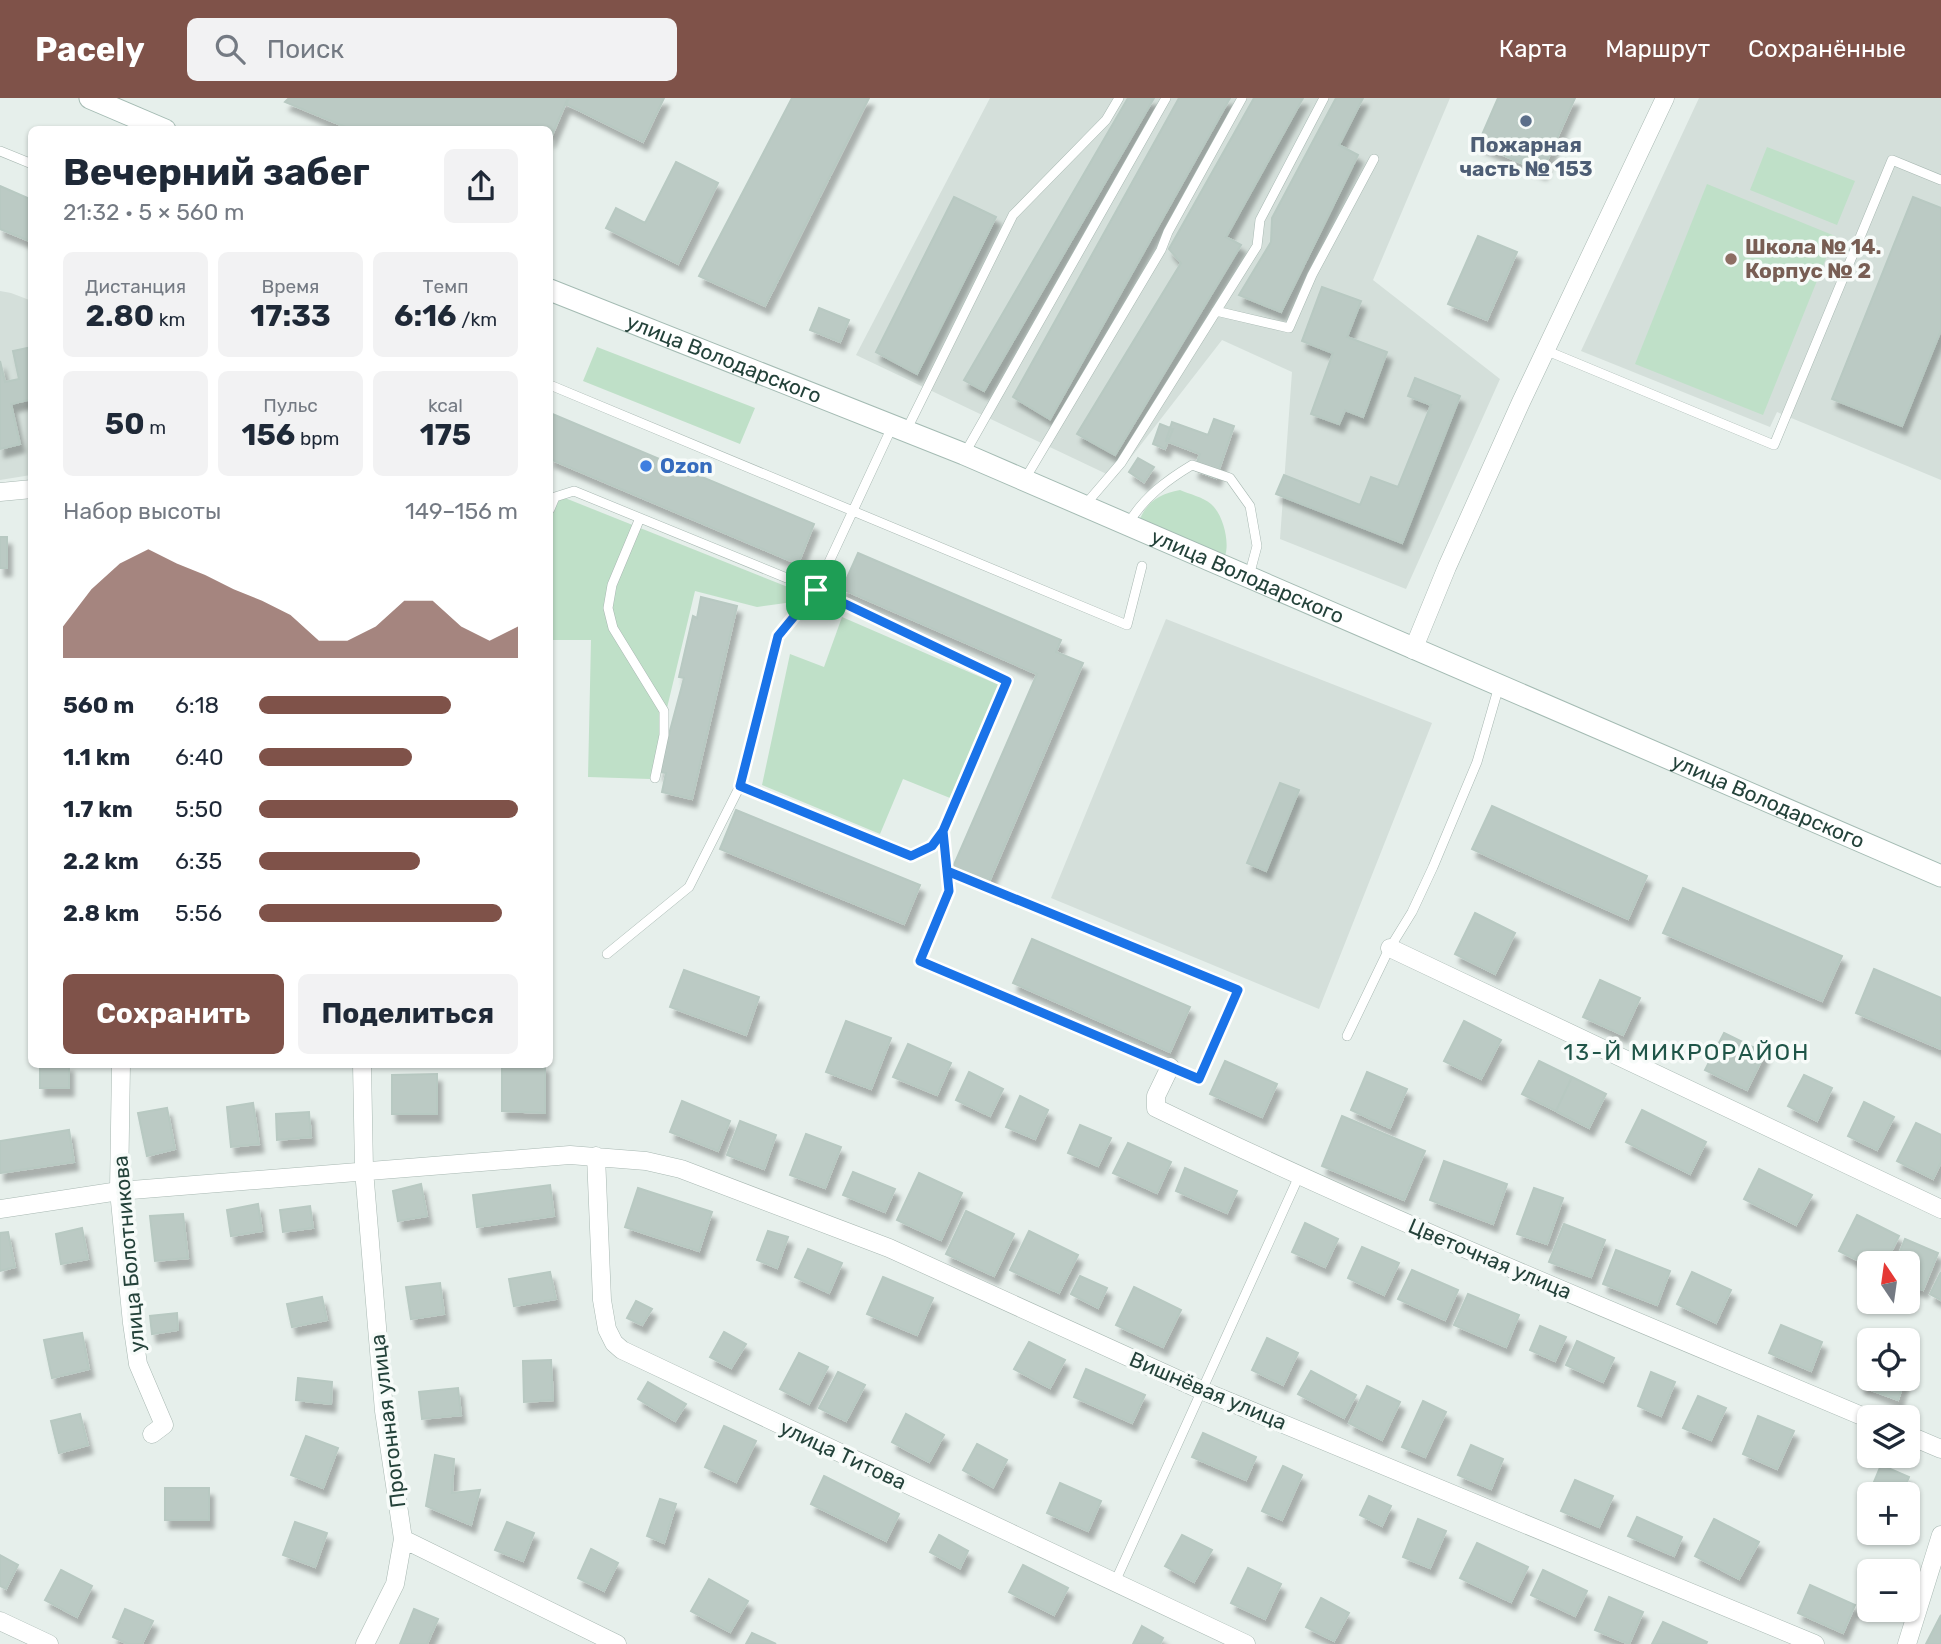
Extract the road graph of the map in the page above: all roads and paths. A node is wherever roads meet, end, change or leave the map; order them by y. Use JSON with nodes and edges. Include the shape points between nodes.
{"nodes":[{"id":1,"x":90,"y":98,"type":"edge"},
{"id":2,"x":1119,"y":98,"type":"edge"},
{"id":3,"x":1166,"y":98,"type":"edge"},
{"id":4,"x":1242,"y":98,"type":"edge"},
{"id":5,"x":1324,"y":98,"type":"edge"},
{"id":6,"x":1665,"y":98,"type":"edge"},
{"id":7,"x":156,"y":126,"type":"edge"},
{"id":8,"x":0,"y":151,"type":"edge"},
{"id":9,"x":1374,"y":159,"type":"dead end"},
{"id":10,"x":28,"y":162,"type":"edge"},
{"id":11,"x":1941,"y":180,"type":"edge"},
{"id":12,"x":553,"y":291,"type":"edge"},
{"id":13,"x":1216,"y":312,"type":"junction"},
{"id":14,"x":1545,"y":350,"type":"junction"},
{"id":15,"x":553,"y":386,"type":"edge"},
{"id":16,"x":900,"y":428,"type":"junction"},
{"id":17,"x":964,"y":454,"type":"junction"},
{"id":18,"x":1024,"y":480,"type":"junction"},
{"id":19,"x":28,"y":489,"type":"edge"},
{"id":20,"x":0,"y":492,"type":"edge"},
{"id":21,"x":553,"y":502,"type":"edge"},
{"id":22,"x":1084,"y":506,"type":"junction"},
{"id":23,"x":853,"y":510,"type":"junction"},
{"id":24,"x":640,"y":518,"type":"junction"},
{"id":25,"x":1128,"y":525,"type":"junction"},
{"id":26,"x":1142,"y":566,"type":"dead end"},
{"id":27,"x":1248,"y":578,"type":"junction"},
{"id":28,"x":816,"y":590,"type":"junction"},
{"id":29,"x":1413,"y":650,"type":"junction"},
{"id":30,"x":1499,"y":686,"type":"junction"},
{"id":31,"x":655,"y":778,"type":"dead end"},
{"id":32,"x":740,"y":786,"type":"junction"},
{"id":33,"x":943,"y":831,"type":"junction"},
{"id":34,"x":947,"y":871,"type":"junction"},
{"id":35,"x":1941,"y":876,"type":"edge"},
{"id":36,"x":1390,"y":948,"type":"junction"},
{"id":37,"x":607,"y":954,"type":"dead end"},
{"id":38,"x":1347,"y":1036,"type":"dead end"},
{"id":39,"x":1170,"y":1066,"type":"junction"},
{"id":40,"x":121,"y":1068,"type":"edge"},
{"id":41,"x":362,"y":1068,"type":"edge"},
{"id":42,"x":596,"y":1156,"type":"junction"},
{"id":43,"x":364,"y":1170,"type":"junction"},
{"id":44,"x":1299,"y":1176,"type":"junction"},
{"id":45,"x":119,"y":1191,"type":"junction"},
{"id":46,"x":0,"y":1209,"type":"edge"},
{"id":47,"x":1941,"y":1209,"type":"edge"},
{"id":48,"x":1201,"y":1390,"type":"junction"},
{"id":49,"x":1857,"y":1414,"type":"edge"},
{"id":50,"x":152,"y":1434,"type":"dead end"},
{"id":51,"x":1920,"y":1440,"type":"edge"},
{"id":52,"x":1941,"y":1449,"type":"edge"},
{"id":53,"x":1941,"y":1535,"type":"edge"},
{"id":54,"x":403,"y":1539,"type":"junction"},
{"id":55,"x":1115,"y":1583,"type":"junction"},
{"id":56,"x":0,"y":1621,"type":"edge"},
{"id":57,"x":49,"y":1644,"type":"edge"},
{"id":58,"x":365,"y":1644,"type":"edge"},
{"id":59,"x":617,"y":1644,"type":"edge"},
{"id":60,"x":1246,"y":1644,"type":"edge"},
{"id":61,"x":1815,"y":1644,"type":"edge"},
{"id":62,"x":1907,"y":1644,"type":"edge"}],
"edges":[{"from":1,"to":7,"type":"main road"},
{"from":2,"to":16,"type":"lane","via":[[1106,120],[1013,215]]},
{"from":3,"to":17,"type":"lane"},
{"from":4,"to":18,"type":"lane","via":[[1161,250]]},
{"from":5,"to":13,"type":"lane","via":[[1260,220],[1257,246]]},
{"from":6,"to":14,"type":"street"},
{"from":8,"to":10,"type":"lane"},
{"from":9,"to":13,"type":"lane","via":[[1289,328]]},
{"from":11,"to":14,"type":"lane","via":[[1892,160],[1774,445]]},
{"from":12,"to":16,"type":"main road","name":"улица Володарского"},
{"from":13,"to":22,"type":"lane","via":[[1121,463]]},
{"from":14,"to":29,"type":"street"},
{"from":15,"to":23,"type":"lane"},
{"from":16,"to":17,"type":"main road","name":"улица Володарского"},
{"from":16,"to":23,"type":"lane"},
{"from":17,"to":18,"type":"main road","name":"улица Володарского"},
{"from":18,"to":22,"type":"main road","name":"улица Володарского"},
{"from":19,"to":20,"type":"street"},
{"from":21,"to":24,"type":"lane","via":[[574,491]]},
{"from":22,"to":25,"type":"main road","name":"улица Володарского"},
{"from":23,"to":26,"type":"lane","via":[[1127,625]]},
{"from":23,"to":28,"type":"lane"},
{"from":24,"to":28,"type":"lane"},
{"from":24,"to":31,"type":"lane","via":[[612,585],[608,608],[613,628],[664,711]]},
{"from":25,"to":27,"type":"main road","name":"улица Володарского"},
{"from":25,"to":27,"type":"lane","via":[[1164,482],[1192,465],[1230,478],[1250,506],[1257,546]]},
{"from":27,"to":29,"type":"main road","name":"улица Володарского"},
{"from":28,"to":32,"type":"lane","via":[[778,636]]},
{"from":28,"to":33,"type":"lane","via":[[1007,681]]},
{"from":29,"to":30,"type":"main road","name":"улица Володарского"},
{"from":30,"to":35,"type":"main road","name":"улица Володарского"},
{"from":30,"to":36,"type":"lane","via":[[1477,762],[1412,912]]},
{"from":32,"to":33,"type":"lane","via":[[911,856],[932,846]]},
{"from":32,"to":37,"type":"lane","via":[[689,887]]},
{"from":33,"to":34,"type":"lane"},
{"from":34,"to":39,"type":"lane","via":[[949,891],[920,961]]},
{"from":34,"to":39,"type":"lane","via":[[1238,990],[1199,1079]]},
{"from":36,"to":38,"type":"lane"},
{"from":36,"to":47,"type":"street"},
{"from":39,"to":44,"type":"street","name":"Цветочная улица","via":[[1156,1096],[1156,1108]]},
{"from":40,"to":45,"type":"street","name":"улица Болотникова"},
{"from":41,"to":43,"type":"street","name":"Прогонная улица"},
{"from":42,"to":43,"type":"street","name":"Вишнёвая улица"},
{"from":42,"to":48,"type":"street","name":"Вишнёвая улица","via":[[681,1169],[889,1248]]},
{"from":42,"to":55,"type":"street","name":"улица Титова","via":[[602,1300],[607,1329],[622,1350]]},
{"from":43,"to":45,"type":"street","name":"Вишнёвая улица"},
{"from":43,"to":54,"type":"street","name":"Прогонная улица","via":[[384,1411]]},
{"from":44,"to":48,"type":"lane"},
{"from":44,"to":49,"type":"street","name":"Цветочная улица"},
{"from":45,"to":46,"type":"street","name":"Вишнёвая улица"},
{"from":45,"to":50,"type":"street","name":"улица Болотникова","via":[[138,1364],[164,1425]]},
{"from":48,"to":55,"type":"lane"},
{"from":48,"to":61,"type":"street","name":"Вишнёвая улица"},
{"from":51,"to":52,"type":"street"},
{"from":53,"to":62,"type":"street"},
{"from":54,"to":58,"type":"street","name":"Прогонная улица","via":[[395,1584]]},
{"from":54,"to":59,"type":"street"},
{"from":55,"to":60,"type":"street","name":"улица Титова"},
{"from":56,"to":57,"type":"street"}]}
